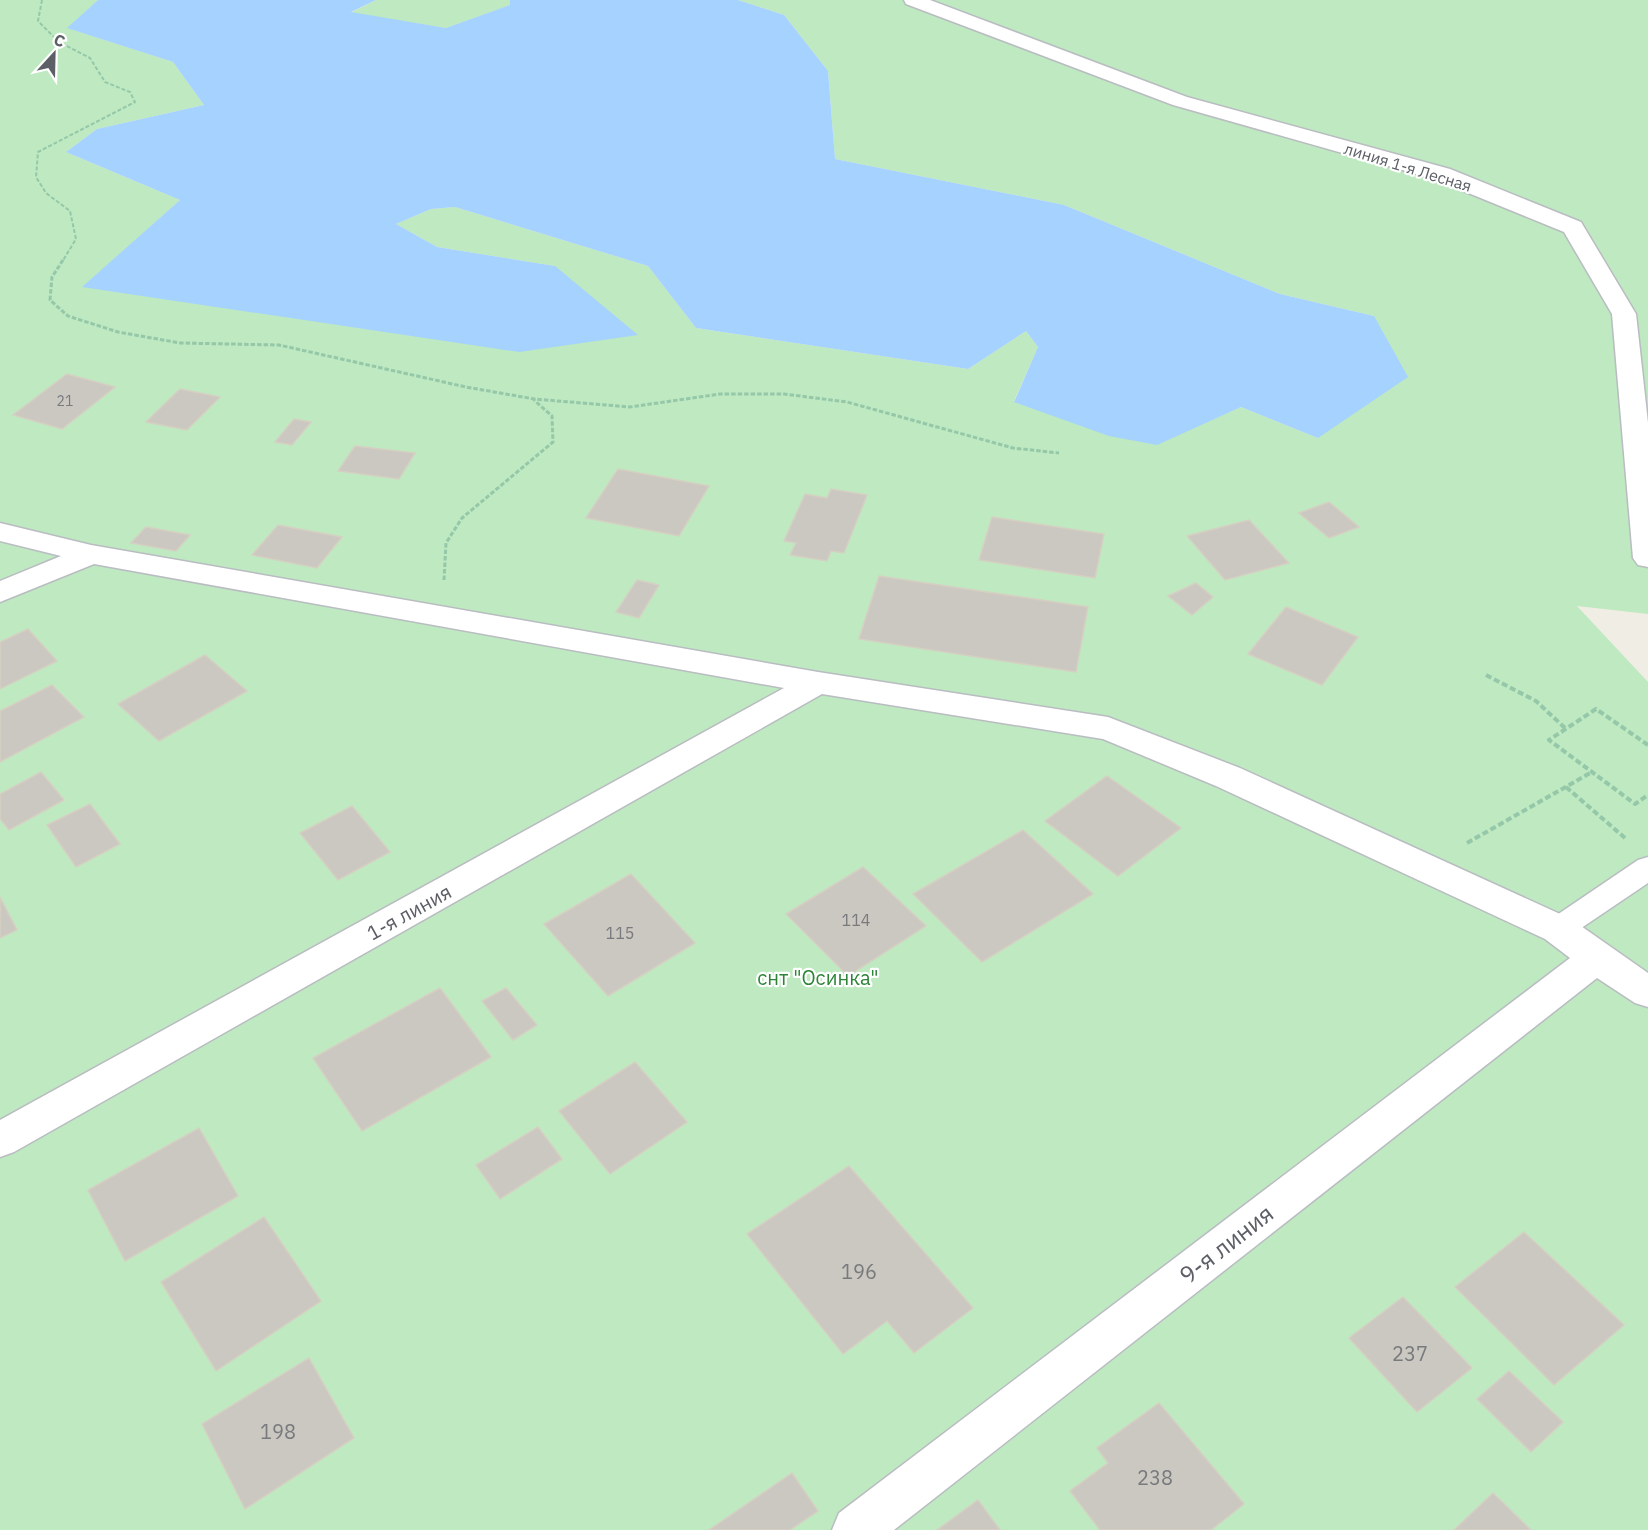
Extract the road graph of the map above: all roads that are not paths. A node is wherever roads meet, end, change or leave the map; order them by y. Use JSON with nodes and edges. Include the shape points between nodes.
{"nodes":[{"id":1,"x":913,"y":0,"type":"edge"},
{"id":2,"x":0,"y":532,"type":"edge"},
{"id":3,"x":91,"y":554,"type":"junction"},
{"id":4,"x":1648,"y":558,"type":"edge"},
{"id":5,"x":0,"y":592,"type":"edge"},
{"id":6,"x":818,"y":683,"type":"junction"},
{"id":7,"x":1648,"y":868,"type":"edge"},
{"id":8,"x":1558,"y":929,"type":"junction"},
{"id":9,"x":1596,"y":958,"type":"junction"},
{"id":10,"x":1648,"y":992,"type":"edge"},
{"id":11,"x":0,"y":1140,"type":"edge"},
{"id":12,"x":856,"y":1530,"type":"edge"}],
"edges":[{"from":1,"to":4,"type":"street","name":"линия 1-я Лесная","via":[[1180,101],[1442,174],[1573,227],[1624,314]]},
{"from":2,"to":3,"type":"street"},
{"from":3,"to":5,"type":"street"},
{"from":3,"to":6,"type":"street"},
{"from":6,"to":8,"type":"street","via":[[1108,728],[1228,777]]},
{"from":6,"to":11,"type":"street","name":"1-я линия"},
{"from":7,"to":8,"type":"lane"},
{"from":8,"to":9,"type":"street"},
{"from":9,"to":10,"type":"street"},
{"from":9,"to":12,"type":"street","name":"9-я линия"}]}
